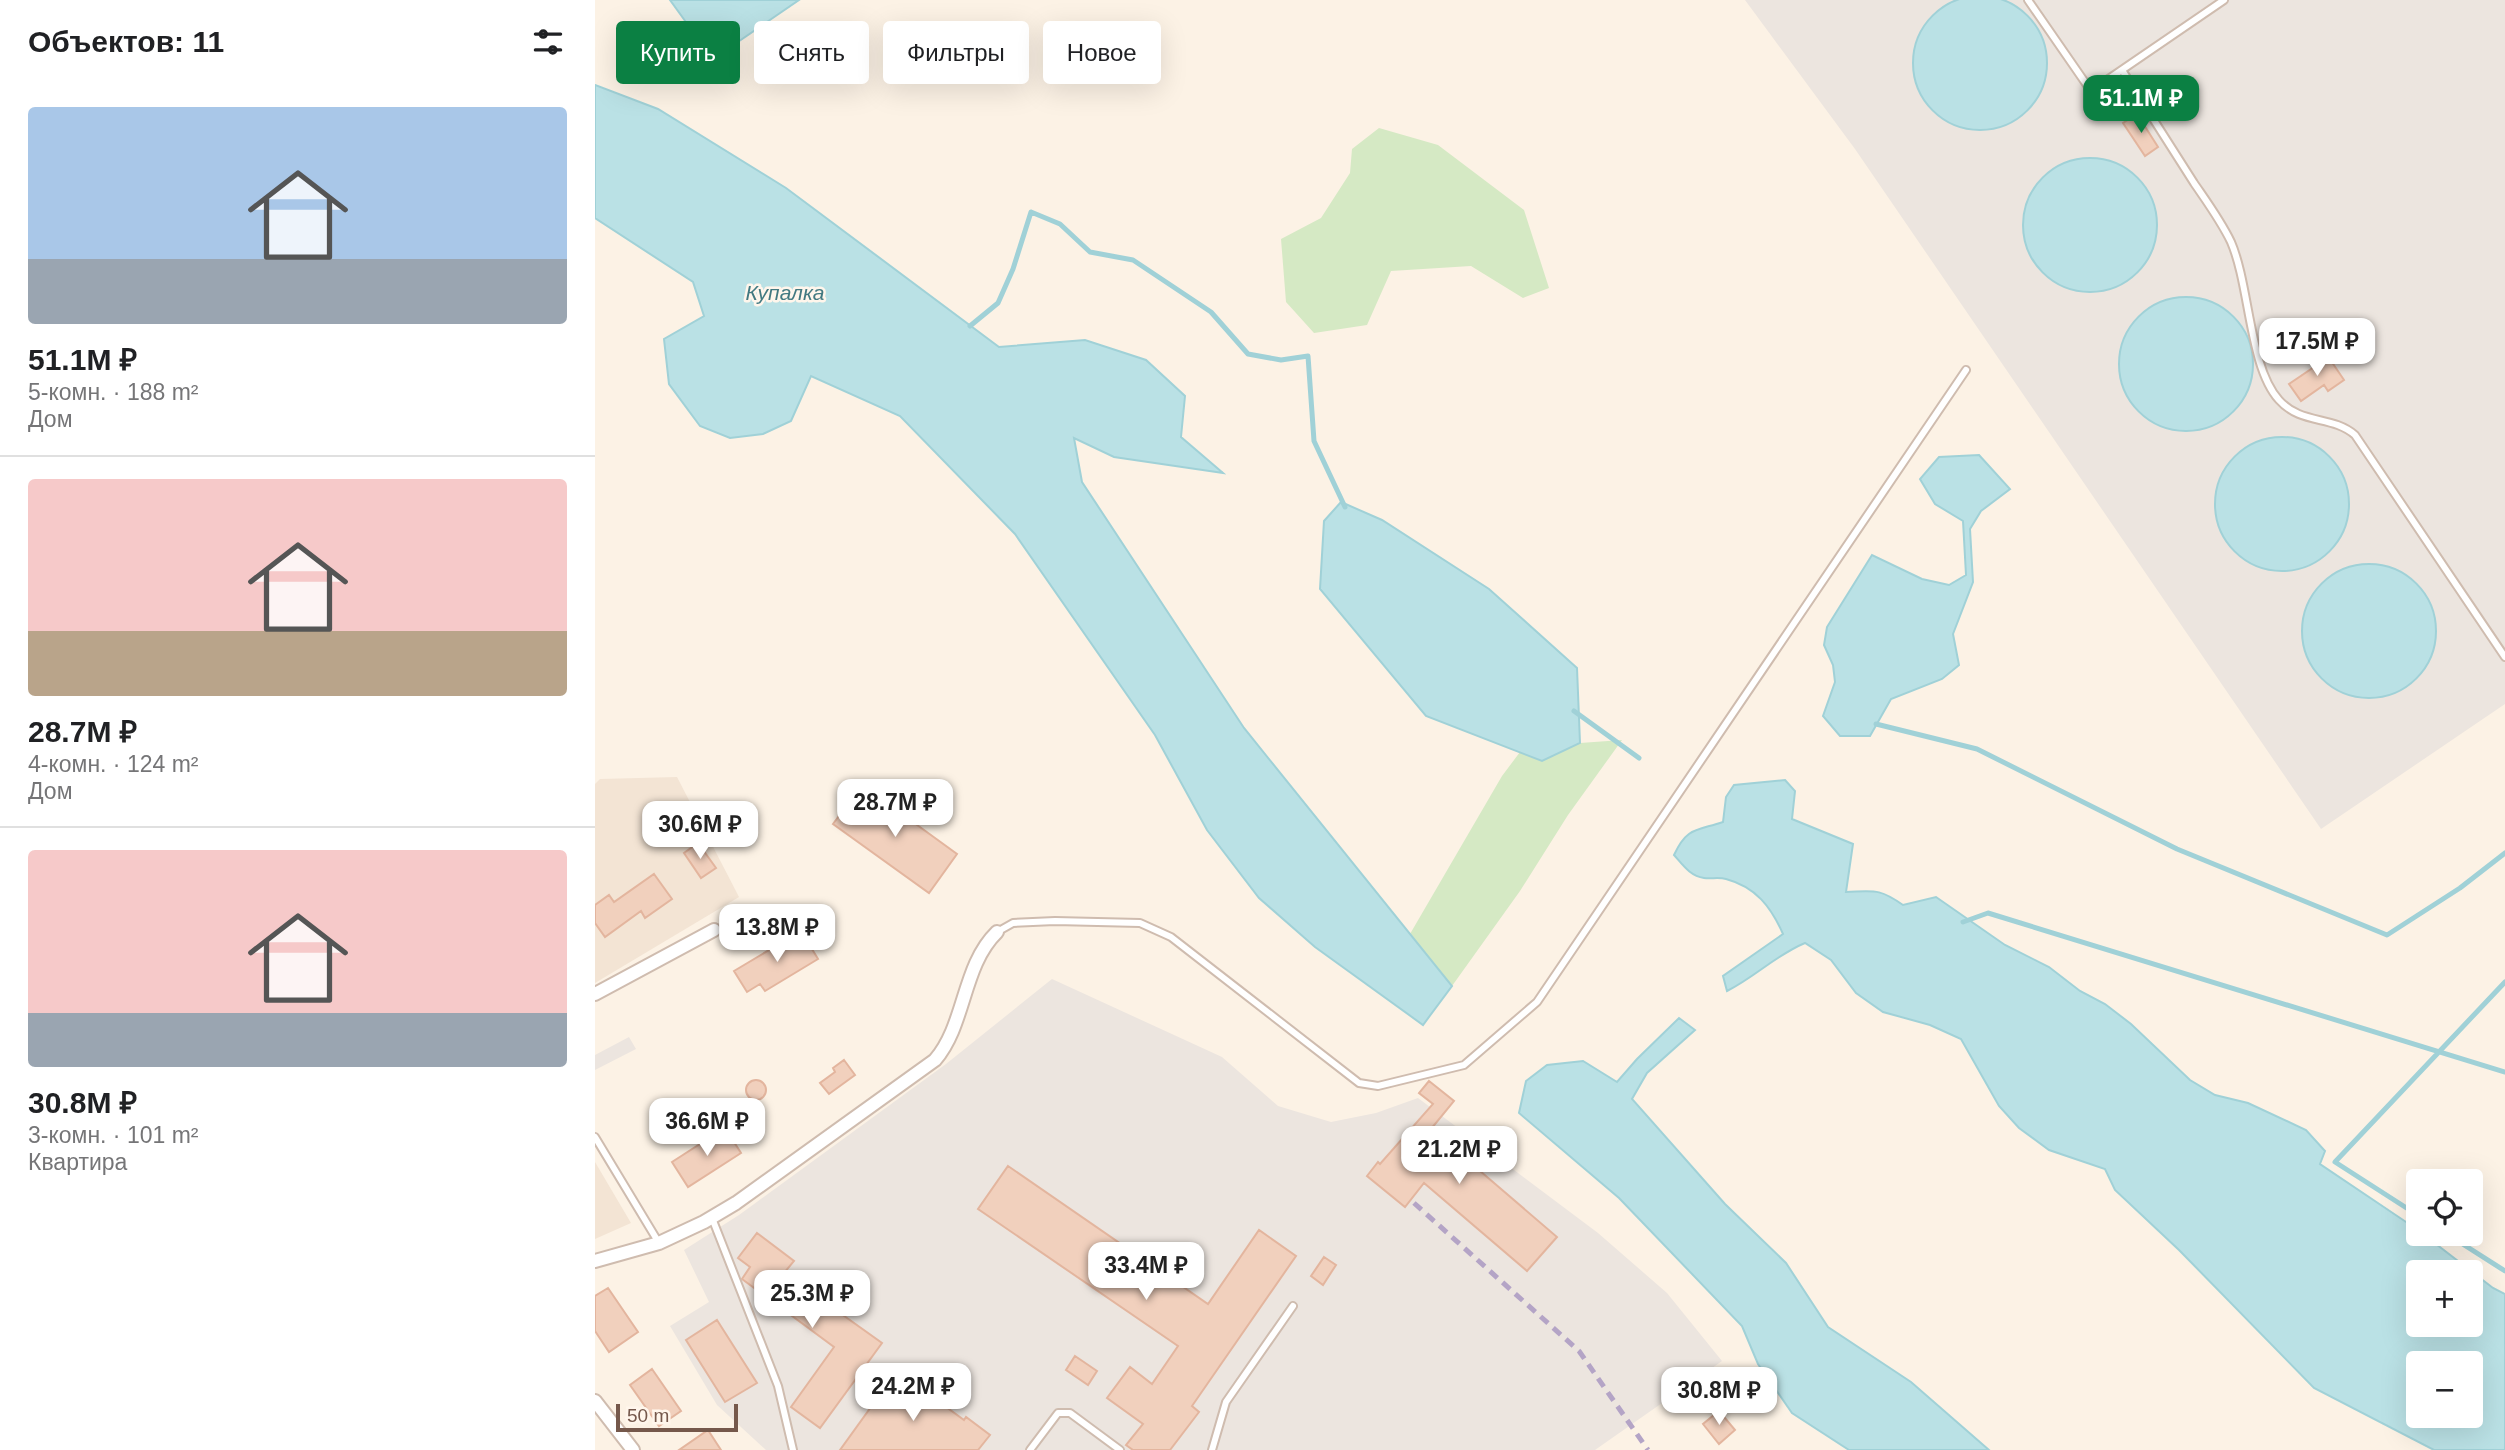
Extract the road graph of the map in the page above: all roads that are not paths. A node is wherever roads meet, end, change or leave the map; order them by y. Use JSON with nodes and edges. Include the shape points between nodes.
{"nodes":[{"id":1,"x":2028,"y":0,"type":"edge"},
{"id":2,"x":2224,"y":0,"type":"edge"},
{"id":3,"x":2122,"y":70,"type":"junction"},
{"id":4,"x":1966,"y":370,"type":"dead end"},
{"id":5,"x":2505,"y":657,"type":"edge"},
{"id":6,"x":714,"y":930,"type":"dead end"},
{"id":7,"x":997,"y":932,"type":"joint"},
{"id":8,"x":595,"y":994,"type":"edge"},
{"id":9,"x":595,"y":1136,"type":"edge"},
{"id":10,"x":712,"y":1217,"type":"junction"},
{"id":11,"x":659,"y":1243,"type":"junction"},
{"id":12,"x":595,"y":1261,"type":"edge"},
{"id":13,"x":1293,"y":1306,"type":"dead end"},
{"id":14,"x":595,"y":1401,"type":"edge"},
{"id":15,"x":633,"y":1450,"type":"edge"},
{"id":16,"x":793,"y":1450,"type":"edge"},
{"id":17,"x":1030,"y":1450,"type":"edge"},
{"id":18,"x":1119,"y":1450,"type":"edge"},
{"id":19,"x":1212,"y":1450,"type":"edge"}],
"edges":[{"from":1,"to":3,"type":"lane","via":[[2091,90]]},
{"from":2,"to":3,"type":"lane"},
{"from":3,"to":5,"type":"lane","via":[[2231,243],[2264,373],[2276,397],[2290,412],[2355,435]]},
{"from":4,"to":7,"type":"lane","via":[[1537,1002],[1464,1065],[1378,1086],[1359,1083],[1171,937],[1140,923],[1013,923]]},
{"from":6,"to":8,"type":"street"},
{"from":7,"to":10,"type":"street","via":[[980,952],[946,1047],[935,1060]]},
{"from":9,"to":11,"type":"lane"},
{"from":10,"to":11,"type":"street"},
{"from":10,"to":16,"type":"lane","via":[[778,1386]]},
{"from":11,"to":12,"type":"street"},
{"from":13,"to":19,"type":"lane","via":[[1226,1402]]},
{"from":14,"to":15,"type":"street"},
{"from":17,"to":18,"type":"lane","via":[[1058,1413],[1070,1413]]}]}
